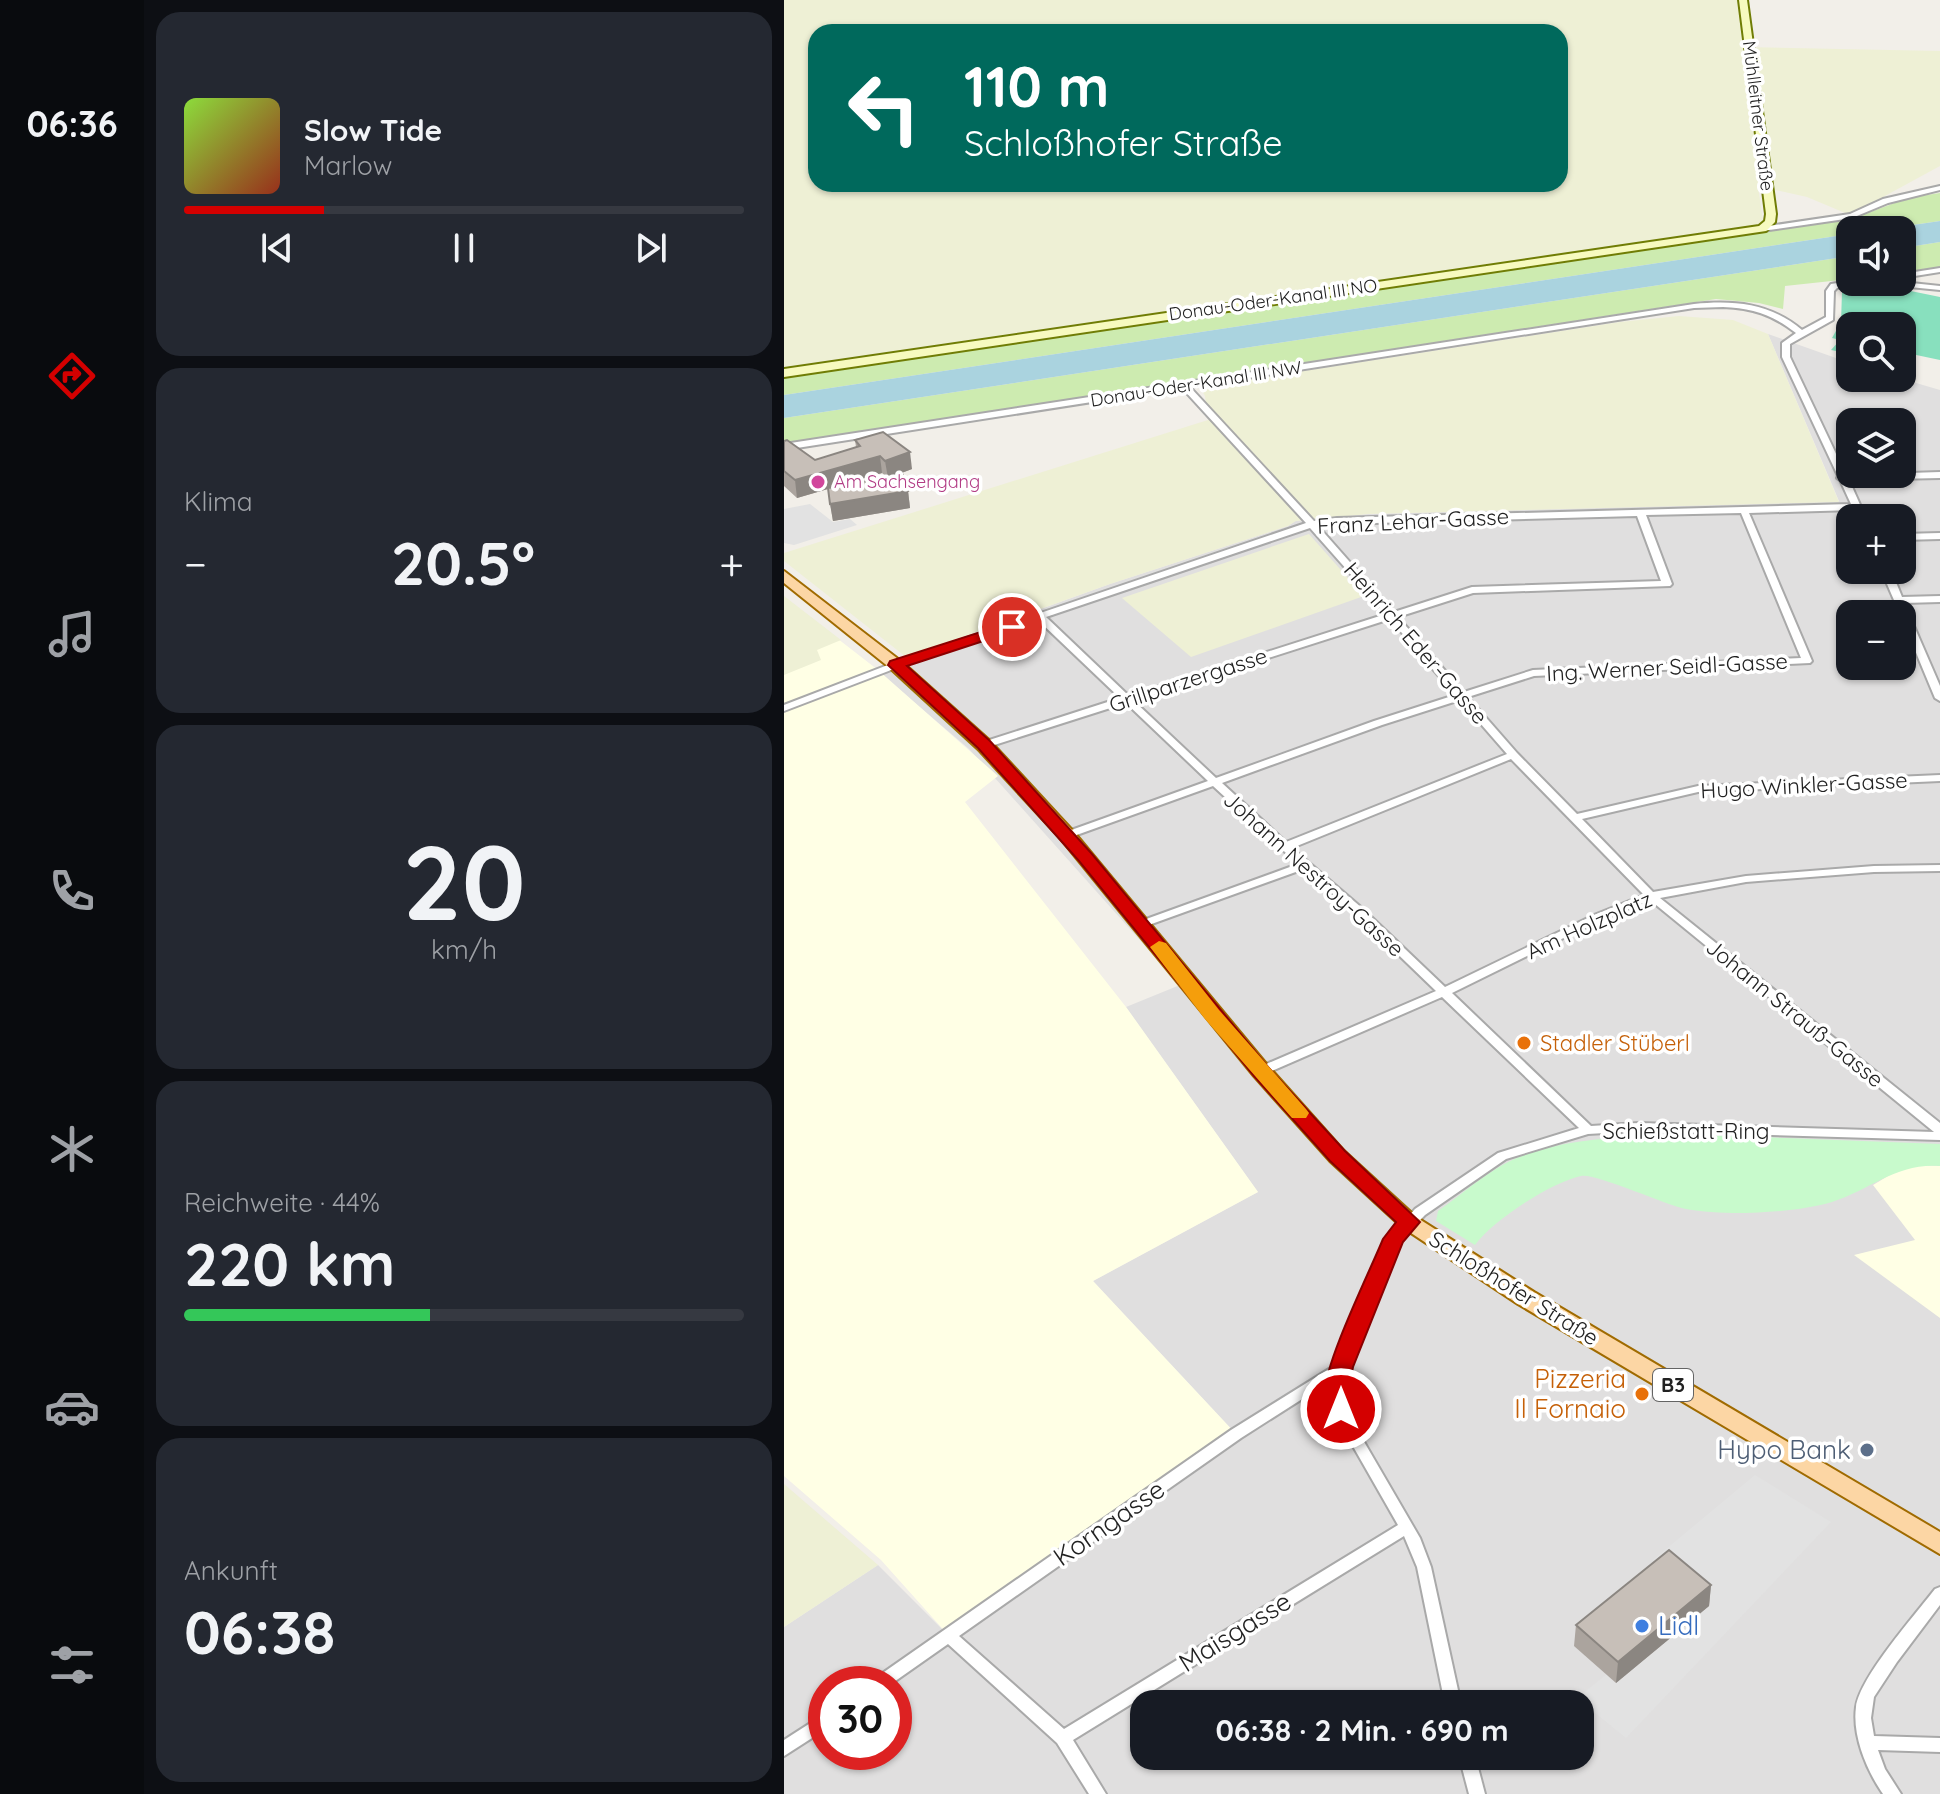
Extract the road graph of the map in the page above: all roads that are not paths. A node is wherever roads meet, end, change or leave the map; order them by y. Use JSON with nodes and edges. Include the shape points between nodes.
{"nodes":[{"id":1,"x":1743,"y":0,"type":"edge"},
{"id":2,"x":1940,"y":188,"type":"edge"},
{"id":3,"x":1762,"y":229,"type":"junction"},
{"id":4,"x":1940,"y":270,"type":"edge"},
{"id":5,"x":1916,"y":274,"type":"edge"},
{"id":6,"x":1836,"y":286,"type":"edge"},
{"id":7,"x":1916,"y":286,"type":"edge"},
{"id":8,"x":1940,"y":288,"type":"edge"},
{"id":9,"x":1799,"y":331,"type":"junction"},
{"id":10,"x":784,"y":373,"type":"edge"},
{"id":11,"x":1185,"y":386,"type":"junction"},
{"id":12,"x":784,"y":447,"type":"edge"},
{"id":13,"x":1836,"y":467,"type":"edge"},
{"id":14,"x":1940,"y":475,"type":"edge"},
{"id":15,"x":1916,"y":476,"type":"edge"},
{"id":16,"x":1836,"y":508,"type":"edge"},
{"id":17,"x":1744,"y":510,"type":"junction"},
{"id":18,"x":1641,"y":513,"type":"junction"},
{"id":19,"x":1312,"y":524,"type":"junction"},
{"id":20,"x":1940,"y":536,"type":"edge"},
{"id":21,"x":1916,"y":537,"type":"edge"},
{"id":22,"x":784,"y":576,"type":"edge"},
{"id":23,"x":1892,"y":584,"type":"edge"},
{"id":24,"x":1940,"y":599,"type":"edge"},
{"id":25,"x":1899,"y":600,"type":"joint"},
{"id":26,"x":1392,"y":614,"type":"junction"},
{"id":27,"x":1041,"y":618,"type":"junction"},
{"id":28,"x":1916,"y":638,"type":"edge"},
{"id":29,"x":896,"y":665,"type":"junction"},
{"id":30,"x":1937,"y":685,"type":"edge"},
{"id":31,"x":1462,"y":694,"type":"junction"},
{"id":32,"x":1940,"y":698,"type":"edge"},
{"id":33,"x":1129,"y":699,"type":"junction"},
{"id":34,"x":784,"y":708,"type":"edge"},
{"id":35,"x":984,"y":745,"type":"junction"},
{"id":36,"x":1513,"y":755,"type":"junction"},
{"id":37,"x":1940,"y":778,"type":"edge"},
{"id":38,"x":1214,"y":783,"type":"junction"},
{"id":39,"x":1575,"y":818,"type":"junction"},
{"id":40,"x":1067,"y":835,"type":"junction"},
{"id":41,"x":1286,"y":846,"type":"junction"},
{"id":42,"x":1306,"y":865,"type":"junction"},
{"id":43,"x":1940,"y":868,"type":"edge"},
{"id":44,"x":1651,"y":896,"type":"junction"},
{"id":45,"x":1142,"y":924,"type":"junction"},
{"id":46,"x":1444,"y":992,"type":"junction"},
{"id":47,"x":1261,"y":1071,"type":"junction"},
{"id":48,"x":1588,"y":1130,"type":"junction"},
{"id":49,"x":1940,"y":1130,"type":"edge"},
{"id":50,"x":1940,"y":1136,"type":"edge"},
{"id":51,"x":1409,"y":1222,"type":"junction"},
{"id":52,"x":1342,"y":1367,"type":"junction"},
{"id":53,"x":1407,"y":1527,"type":"junction"},
{"id":54,"x":1940,"y":1544,"type":"edge"},
{"id":55,"x":1940,"y":1593,"type":"edge"},
{"id":56,"x":949,"y":1636,"type":"junction"},
{"id":57,"x":905,"y":1666,"type":"edge"},
{"id":58,"x":1450,"y":1690,"type":"edge"},
{"id":59,"x":808,"y":1732,"type":"edge"},
{"id":60,"x":1063,"y":1738,"type":"junction"},
{"id":61,"x":1867,"y":1743,"type":"junction"},
{"id":62,"x":1940,"y":1745,"type":"edge"},
{"id":63,"x":784,"y":1749,"type":"edge"},
{"id":64,"x":1471,"y":1770,"type":"edge"},
{"id":65,"x":1098,"y":1794,"type":"edge"},
{"id":66,"x":1477,"y":1794,"type":"edge"},
{"id":67,"x":1893,"y":1794,"type":"edge"}],
"edges":[{"from":1,"to":3,"type":"street","name":"Mühlleitner Straße","via":[[1771,214]]},
{"from":2,"to":3,"type":"street","via":[[1852,216]]},
{"from":3,"to":10,"type":"street","name":"Donau-Oder-Kanal III NO"},
{"from":4,"to":5,"type":"street"},
{"from":6,"to":9,"type":"street","via":[[1830,291],[1830,318]]},
{"from":7,"to":8,"type":"street"},
{"from":9,"to":11,"type":"street","name":"Donau-Oder-Kanal III NW","via":[[1783,316],[1759,307],[1721,303]]},
{"from":9,"to":13,"type":"street","via":[[1786,343],[1786,357]]},
{"from":11,"to":12,"type":"street","name":"Donau-Oder-Kanal III NW"},
{"from":11,"to":19,"type":"street","name":"Heinrich Eder-Gasse"},
{"from":14,"to":15,"type":"street"},
{"from":16,"to":17,"type":"street","name":"Franz Lehar-Gasse"},
{"from":17,"to":18,"type":"street","name":"Franz Lehar-Gasse"},
{"from":17,"to":31,"type":"street","name":"Ing. Werner Seidl-Gasse","via":[[1807,661],[1533,673]]},
{"from":18,"to":19,"type":"street","name":"Franz Lehar-Gasse"},
{"from":18,"to":26,"type":"street","name":"Grillparzergasse","via":[[1667,584],[1472,590]]},
{"from":19,"to":26,"type":"street","name":"Heinrich Eder-Gasse"},
{"from":19,"to":27,"type":"street","name":"Franz Lehar-Gasse"},
{"from":20,"to":21,"type":"street"},
{"from":22,"to":29,"type":"main road","name":"Schloßhofer Straße","number":"B3"},
{"from":23,"to":25,"type":"street"},
{"from":24,"to":25,"type":"street"},
{"from":26,"to":31,"type":"street","name":"Heinrich Eder-Gasse"},
{"from":26,"to":33,"type":"street","name":"Grillparzergasse"},
{"from":27,"to":29,"type":"street","name":"Franz Lehar-Gasse"},
{"from":27,"to":33,"type":"street","name":"Johann Nestroy-Gasse"},
{"from":28,"to":30,"type":"street"},
{"from":29,"to":34,"type":"street","name":"Franz Lehar-Gasse"},
{"from":29,"to":35,"type":"main road","name":"Schloßhofer Straße","number":"B3"},
{"from":30,"to":32,"type":"street"},
{"from":31,"to":36,"type":"street","name":"Heinrich Eder-Gasse"},
{"from":31,"to":38,"type":"street"},
{"from":33,"to":35,"type":"street","name":"Grillparzergasse"},
{"from":33,"to":38,"type":"street","name":"Johann Nestroy-Gasse"},
{"from":35,"to":40,"type":"main road","name":"Schloßhofer Straße","number":"B3"},
{"from":36,"to":39,"type":"street","name":"Heinrich Eder-Gasse"},
{"from":36,"to":41,"type":"street"},
{"from":37,"to":39,"type":"street","name":"Hugo Winkler-Gasse","via":[[1698,789]]},
{"from":38,"to":40,"type":"street"},
{"from":38,"to":41,"type":"street","name":"Johann Nestroy-Gasse"},
{"from":39,"to":44,"type":"street","name":"Heinrich Eder-Gasse"},
{"from":40,"to":45,"type":"main road","name":"Schloßhofer Straße","number":"B3"},
{"from":41,"to":42,"type":"street","name":"Johann Nestroy-Gasse"},
{"from":42,"to":45,"type":"street"},
{"from":42,"to":46,"type":"street","name":"Johann Nestroy-Gasse"},
{"from":43,"to":44,"type":"street","name":"Am Holzplatz","via":[[1746,879]]},
{"from":44,"to":46,"type":"street","name":"Am Holzplatz"},
{"from":44,"to":49,"type":"street","name":"Johann Strauß-Gasse"},
{"from":45,"to":47,"type":"main road","name":"Schloßhofer Straße","number":"B3"},
{"from":46,"to":47,"type":"street","name":"Am Holzplatz"},
{"from":46,"to":48,"type":"street","name":"Johann Nestroy-Gasse"},
{"from":47,"to":51,"type":"main road","name":"Schloßhofer Straße","number":"B3","via":[[1337,1156]]},
{"from":48,"to":50,"type":"street","name":"Schießstatt-Ring"},
{"from":48,"to":51,"type":"street","name":"Schießstatt-Ring","via":[[1502,1156]]},
{"from":51,"to":52,"type":"street","via":[[1394,1239]]},
{"from":51,"to":54,"type":"main road","name":"Schloßhofer Straße","number":"B3","via":[[1526,1298]]},
{"from":52,"to":53,"type":"street","via":[[1336,1392],[1341,1409]]},
{"from":52,"to":56,"type":"street","name":"Korngasse","via":[[1236,1434]]},
{"from":53,"to":58,"type":"street","via":[[1424,1567]]},
{"from":53,"to":60,"type":"street","name":"Maisgasse"},
{"from":55,"to":61,"type":"street","via":[[1865,1698]]},
{"from":56,"to":57,"type":"street","name":"Korngasse"},
{"from":56,"to":60,"type":"street"},
{"from":59,"to":63,"type":"street"},
{"from":60,"to":65,"type":"street"},
{"from":61,"to":62,"type":"street"},
{"from":61,"to":67,"type":"street","via":[[1873,1765]]},
{"from":64,"to":66,"type":"street"}]}
